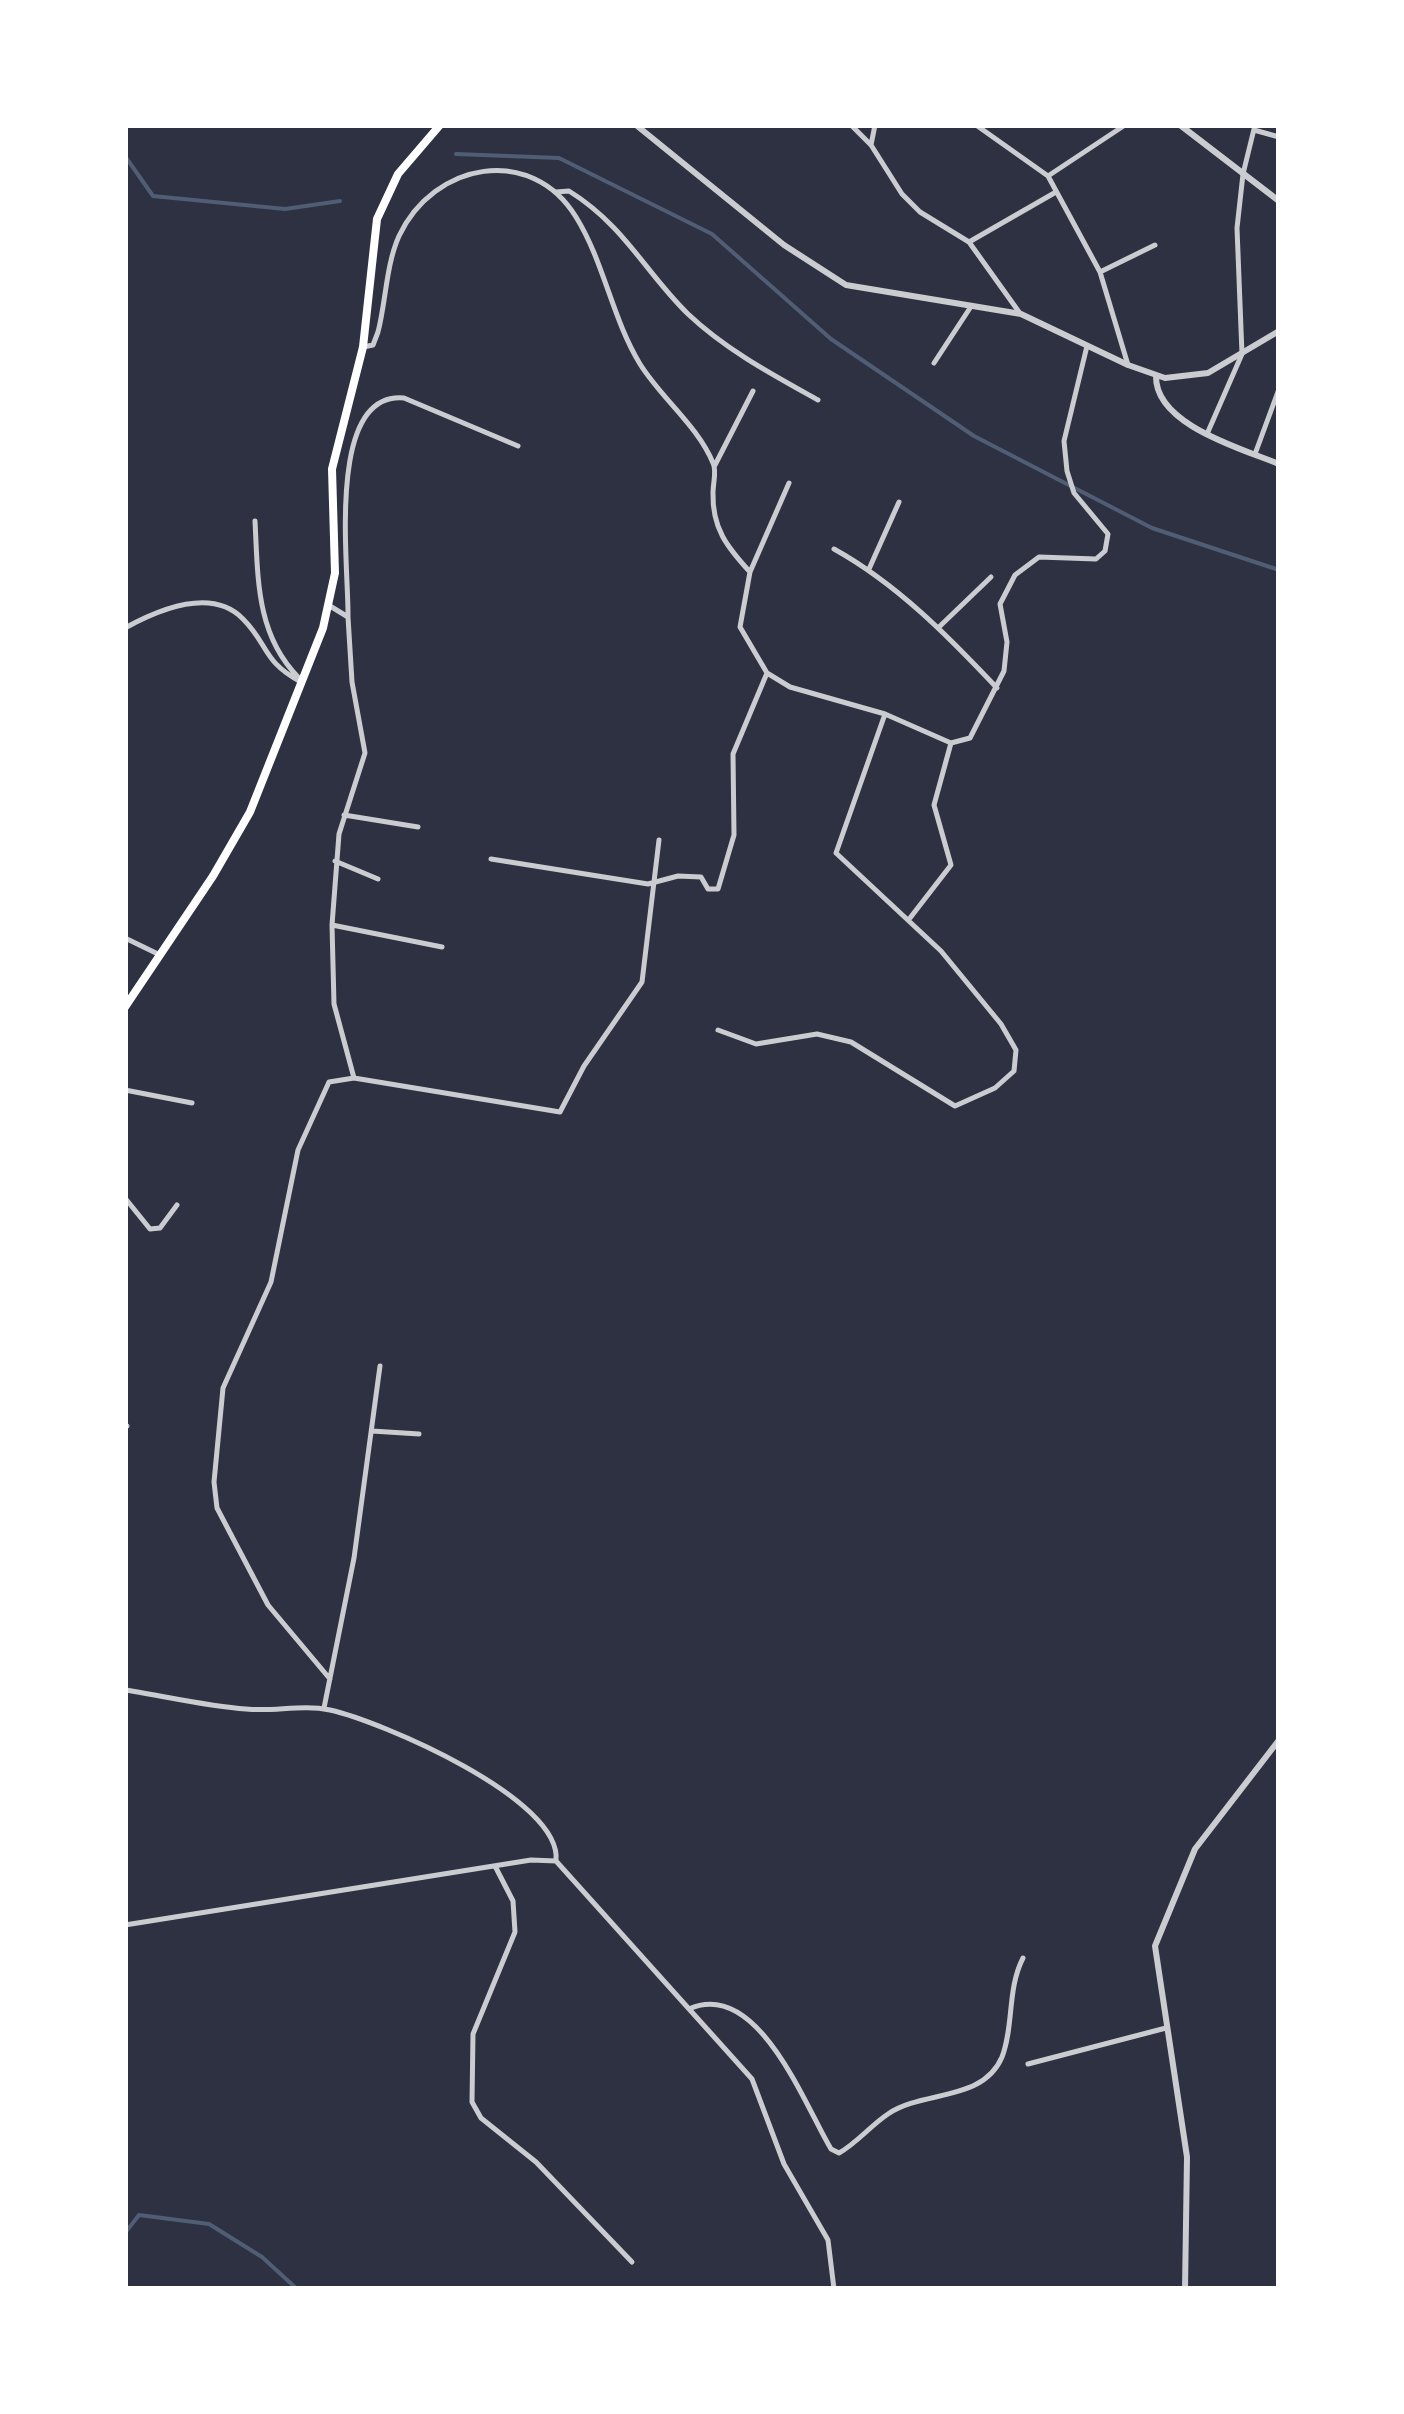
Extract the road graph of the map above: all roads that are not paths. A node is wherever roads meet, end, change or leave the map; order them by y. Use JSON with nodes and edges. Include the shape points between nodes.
{"nodes":[{"id":1,"x":440,"y":125,"type":"edge"},
{"id":2,"x":636,"y":125,"type":"edge"},
{"id":3,"x":850,"y":125,"type":"edge"},
{"id":4,"x":875,"y":125,"type":"edge"},
{"id":5,"x":976,"y":125,"type":"edge"},
{"id":6,"x":1125,"y":125,"type":"edge"},
{"id":7,"x":1180,"y":125,"type":"edge"},
{"id":8,"x":1254,"y":128,"type":"edge"},
{"id":9,"x":1279,"y":137,"type":"edge"},
{"id":10,"x":871,"y":144,"type":"junction"},
{"id":11,"x":1243,"y":174,"type":"junction"},
{"id":12,"x":1048,"y":176,"type":"junction"},
{"id":13,"x":556,"y":192,"type":"junction"},
{"id":14,"x":1056,"y":192,"type":"junction"},
{"id":15,"x":1279,"y":201,"type":"edge"},
{"id":16,"x":968,"y":242,"type":"junction"},
{"id":17,"x":1154,"y":245,"type":"dead end"},
{"id":18,"x":1100,"y":272,"type":"junction"},
{"id":19,"x":970,"y":308,"type":"junction"},
{"id":20,"x":1021,"y":314,"type":"junction"},
{"id":21,"x":1278,"y":334,"type":"edge"},
{"id":22,"x":1088,"y":345,"type":"junction"},
{"id":23,"x":363,"y":347,"type":"junction"},
{"id":24,"x":1242,"y":354,"type":"junction"},
{"id":25,"x":934,"y":363,"type":"dead end"},
{"id":26,"x":1128,"y":366,"type":"junction"},
{"id":27,"x":1156,"y":376,"type":"junction"},
{"id":28,"x":1279,"y":389,"type":"edge"},
{"id":29,"x":752,"y":391,"type":"dead end"},
{"id":30,"x":818,"y":400,"type":"dead end"},
{"id":31,"x":1207,"y":434,"type":"junction"},
{"id":32,"x":518,"y":446,"type":"dead end"},
{"id":33,"x":1255,"y":454,"type":"junction"},
{"id":34,"x":1279,"y":464,"type":"edge"},
{"id":35,"x":714,"y":465,"type":"junction"},
{"id":36,"x":789,"y":483,"type":"dead end"},
{"id":37,"x":899,"y":502,"type":"dead end"},
{"id":38,"x":255,"y":522,"type":"dead end"},
{"id":39,"x":834,"y":549,"type":"dead end"},
{"id":40,"x":870,"y":569,"type":"junction"},
{"id":41,"x":750,"y":572,"type":"junction"},
{"id":42,"x":991,"y":576,"type":"dead end"},
{"id":43,"x":330,"y":606,"type":"junction"},
{"id":44,"x":348,"y":616,"type":"junction"},
{"id":45,"x":125,"y":628,"type":"edge"},
{"id":46,"x":938,"y":628,"type":"junction"},
{"id":47,"x":768,"y":673,"type":"junction"},
{"id":48,"x":303,"y":683,"type":"junction"},
{"id":49,"x":997,"y":688,"type":"junction"},
{"id":50,"x":885,"y":714,"type":"junction"},
{"id":51,"x":951,"y":742,"type":"junction"},
{"id":52,"x":344,"y":815,"type":"junction"},
{"id":53,"x":418,"y":827,"type":"dead end"},
{"id":54,"x":659,"y":840,"type":"dead end"},
{"id":55,"x":491,"y":858,"type":"dead end"},
{"id":56,"x":334,"y":861,"type":"junction"},
{"id":57,"x":378,"y":879,"type":"dead end"},
{"id":58,"x":652,"y":883,"type":"junction"},
{"id":59,"x":910,"y":918,"type":"junction"},
{"id":60,"x":332,"y":925,"type":"junction"},
{"id":61,"x":125,"y":938,"type":"edge"},
{"id":62,"x":442,"y":947,"type":"dead end"},
{"id":63,"x":160,"y":955,"type":"junction"},
{"id":64,"x":125,"y":1007,"type":"edge"},
{"id":65,"x":718,"y":1030,"type":"dead end"},
{"id":66,"x":354,"y":1078,"type":"junction"},
{"id":67,"x":125,"y":1090,"type":"edge"},
{"id":68,"x":192,"y":1103,"type":"dead end"},
{"id":69,"x":125,"y":1198,"type":"edge"},
{"id":70,"x":177,"y":1205,"type":"dead end"},
{"id":71,"x":380,"y":1366,"type":"dead end"},
{"id":72,"x":372,"y":1431,"type":"junction"},
{"id":73,"x":419,"y":1434,"type":"dead end"},
{"id":74,"x":330,"y":1679,"type":"junction"},
{"id":75,"x":125,"y":1690,"type":"edge"},
{"id":76,"x":324,"y":1709,"type":"junction"},
{"id":77,"x":1279,"y":1740,"type":"edge"},
{"id":78,"x":556,"y":1861,"type":"junction"},
{"id":79,"x":495,"y":1866,"type":"junction"},
{"id":80,"x":125,"y":1925,"type":"edge"},
{"id":81,"x":1023,"y":1958,"type":"dead end"},
{"id":82,"x":690,"y":2008,"type":"junction"},
{"id":83,"x":1166,"y":2028,"type":"junction"},
{"id":84,"x":1028,"y":2064,"type":"dead end"},
{"id":85,"x":632,"y":2262,"type":"dead end"},
{"id":86,"x":834,"y":2289,"type":"edge"},
{"id":87,"x":1184,"y":2289,"type":"edge"}],
"edges":[{"from":1,"to":23,"type":"main road","via":[[398,174],[380,210]]},
{"from":2,"to":19,"type":"street","via":[[830,277],[874,292]]},
{"from":3,"to":10,"type":"street"},
{"from":4,"to":10,"type":"street"},
{"from":5,"to":12,"type":"street"},
{"from":6,"to":12,"type":"street"},
{"from":7,"to":11,"type":"street"},
{"from":8,"to":9,"type":"street"},
{"from":8,"to":11,"type":"street"},
{"from":10,"to":16,"type":"street","via":[[911,203]]},
{"from":11,"to":15,"type":"street"},
{"from":11,"to":24,"type":"street","via":[[1236,252]]},
{"from":12,"to":14,"type":"street"},
{"from":13,"to":23,"type":"street","via":[[524,173],[496,168],[468,172],[442,186],[400,234],[378,332]]},
{"from":13,"to":30,"type":"street","via":[[569,191],[612,225],[714,336]]},
{"from":13,"to":35,"type":"street","via":[[582,228],[640,365]]},
{"from":14,"to":16,"type":"street"},
{"from":14,"to":18,"type":"street"},
{"from":16,"to":20,"type":"street"},
{"from":17,"to":18,"type":"street"},
{"from":18,"to":26,"type":"street"},
{"from":19,"to":20,"type":"street"},
{"from":19,"to":25,"type":"street"},
{"from":20,"to":22,"type":"street"},
{"from":21,"to":24,"type":"street"},
{"from":22,"to":26,"type":"street"},
{"from":22,"to":49,"type":"street","via":[[1064,441],[1066,470],[1074,493],[1108,534],[1105,551],[1096,559],[1038,558],[1015,575],[1000,604],[1007,642]]},
{"from":23,"to":43,"type":"main road","via":[[332,469],[336,558]]},
{"from":24,"to":27,"type":"street","via":[[1193,378]]},
{"from":24,"to":31,"type":"street"},
{"from":26,"to":27,"type":"street"},
{"from":27,"to":31,"type":"street","via":[[1166,403]]},
{"from":28,"to":33,"type":"street"},
{"from":29,"to":35,"type":"street"},
{"from":31,"to":33,"type":"street"},
{"from":32,"to":44,"type":"street","via":[[404,398],[376,403],[357,427],[347,484]]},
{"from":33,"to":34,"type":"street"},
{"from":35,"to":41,"type":"street","via":[[713,520]]},
{"from":36,"to":41,"type":"street"},
{"from":37,"to":40,"type":"street"},
{"from":38,"to":48,"type":"street","via":[[266,629],[282,662]]},
{"from":39,"to":40,"type":"street"},
{"from":40,"to":46,"type":"street"},
{"from":41,"to":47,"type":"street","via":[[740,627]]},
{"from":42,"to":46,"type":"street"},
{"from":43,"to":44,"type":"street"},
{"from":43,"to":48,"type":"main road"},
{"from":44,"to":52,"type":"street","via":[[365,753]]},
{"from":45,"to":48,"type":"street","via":[[171,607],[224,609],[244,620],[273,664]]},
{"from":46,"to":49,"type":"street"},
{"from":47,"to":50,"type":"street","via":[[790,687]]},
{"from":47,"to":58,"type":"street","via":[[734,754],[734,834],[720,886],[708,889],[693,874]]},
{"from":48,"to":63,"type":"main road","via":[[250,812]]},
{"from":49,"to":51,"type":"street","via":[[970,738]]},
{"from":50,"to":51,"type":"street"},
{"from":50,"to":59,"type":"street","via":[[836,854]]},
{"from":51,"to":59,"type":"street","via":[[934,804],[951,865]]},
{"from":52,"to":53,"type":"street"},
{"from":52,"to":56,"type":"street"},
{"from":54,"to":58,"type":"street"},
{"from":55,"to":58,"type":"street"},
{"from":56,"to":57,"type":"street"},
{"from":56,"to":60,"type":"street"},
{"from":58,"to":66,"type":"street","via":[[642,982],[557,1114]]},
{"from":59,"to":65,"type":"street","via":[[1016,1050],[1014,1071],[995,1088],[955,1106],[851,1042],[817,1034],[756,1044]]},
{"from":60,"to":62,"type":"street"},
{"from":60,"to":66,"type":"street","via":[[334,1004]]},
{"from":61,"to":63,"type":"street"},
{"from":63,"to":64,"type":"main road"},
{"from":66,"to":74,"type":"street","via":[[330,1082],[298,1150],[271,1282],[223,1388],[216,1453],[217,1508],[268,1605]]},
{"from":67,"to":68,"type":"street"},
{"from":69,"to":70,"type":"street","via":[[150,1229],[160,1228]]},
{"from":71,"to":72,"type":"street"},
{"from":72,"to":73,"type":"street"},
{"from":72,"to":74,"type":"street"},
{"from":74,"to":76,"type":"street"},
{"from":75,"to":76,"type":"street","via":[[250,1710]]},
{"from":76,"to":78,"type":"street","via":[[417,1744],[508,1794],[543,1828]]},
{"from":77,"to":83,"type":"street","via":[[1180,1878],[1156,1946]]},
{"from":78,"to":79,"type":"street"},
{"from":78,"to":82,"type":"street"},
{"from":79,"to":80,"type":"street"},
{"from":79,"to":85,"type":"street","via":[[512,1901],[515,1932],[473,2034],[472,2102]]},
{"from":81,"to":82,"type":"street","via":[[1004,2052],[988,2078],[888,2114],[839,2152],[831,2149],[756,2026],[720,2006]]},
{"from":82,"to":86,"type":"street","via":[[756,2085],[784,2164],[828,2240]]},
{"from":83,"to":84,"type":"street"},
{"from":83,"to":87,"type":"street","via":[[1188,2157]]}]}
